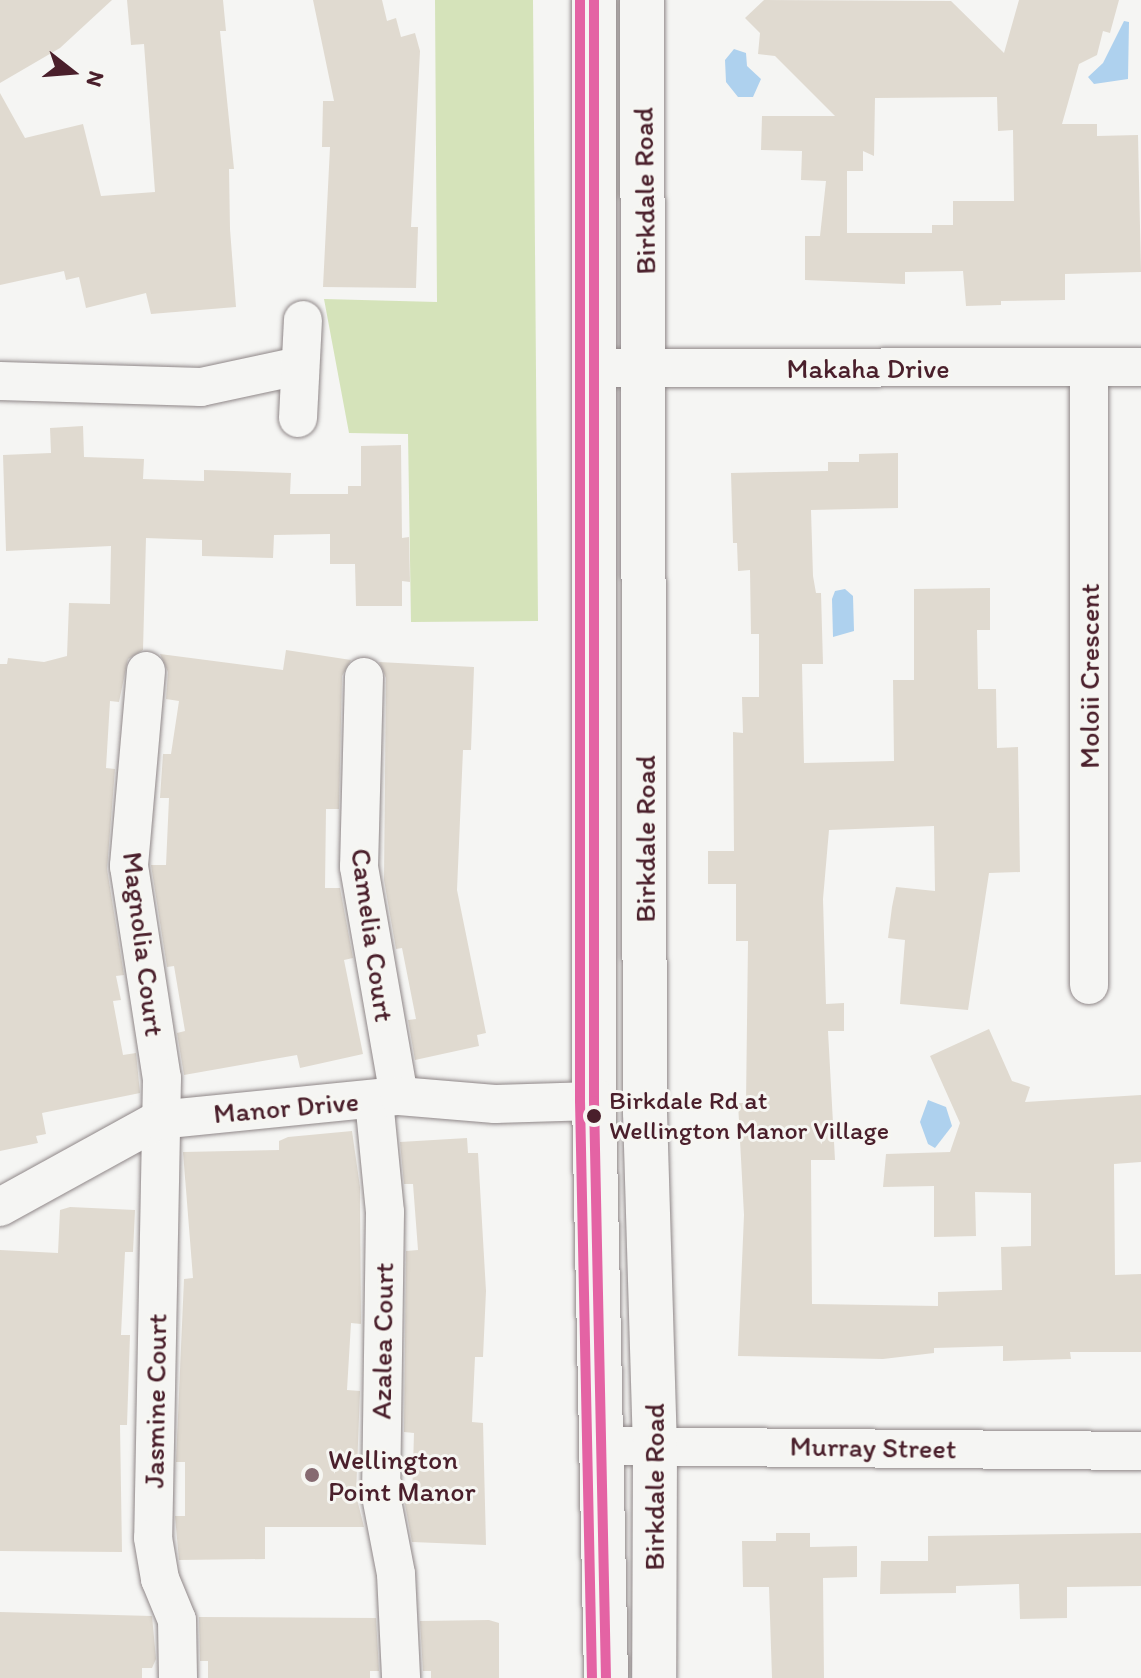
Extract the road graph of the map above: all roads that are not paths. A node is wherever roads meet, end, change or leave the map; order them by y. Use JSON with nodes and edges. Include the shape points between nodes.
{"nodes":[{"id":1,"x":594,"y":0,"type":"edge"},
{"id":2,"x":642,"y":0,"type":"edge"},
{"id":3,"x":303,"y":320,"type":"dead end"},
{"id":4,"x":299,"y":366,"type":"junction"},
{"id":5,"x":1089,"y":367,"type":"junction"},
{"id":6,"x":1141,"y":367,"type":"edge"},
{"id":7,"x":595,"y":368,"type":"junction"},
{"id":8,"x":646,"y":368,"type":"junction"},
{"id":9,"x":0,"y":381,"type":"edge"},
{"id":10,"x":298,"y":418,"type":"dead end"},
{"id":11,"x":146,"y":671,"type":"dead end"},
{"id":12,"x":364,"y":677,"type":"dead end"},
{"id":13,"x":1089,"y":985,"type":"dead end"},
{"id":14,"x":386,"y":1098,"type":"junction"},
{"id":15,"x":594,"y":1101,"type":"junction"},
{"id":16,"x":158,"y":1120,"type":"junction"},
{"id":17,"x":0,"y":1207,"type":"edge"},
{"id":18,"x":655,"y":1444,"type":"junction"},
{"id":19,"x":604,"y":1446,"type":"junction"},
{"id":20,"x":1141,"y":1451,"type":"edge"},
{"id":21,"x":178,"y":1678,"type":"edge"},
{"id":22,"x":401,"y":1678,"type":"edge"},
{"id":23,"x":606,"y":1678,"type":"edge"},
{"id":24,"x":654,"y":1678,"type":"edge"}],
"edges":[{"from":1,"to":7,"type":"main road","name":"Birkdale Road"},
{"from":2,"to":8,"type":"main road","name":"Birkdale Road"},
{"from":3,"to":4,"type":"street"},
{"from":4,"to":9,"type":"street","via":[[201,387]]},
{"from":4,"to":10,"type":"street"},
{"from":5,"to":6,"type":"street","name":"Makaha Drive"},
{"from":5,"to":8,"type":"street","name":"Makaha Drive"},
{"from":5,"to":13,"type":"street","name":"Moloii Crescent"},
{"from":7,"to":8,"type":"street","name":"Makaha Drive"},
{"from":7,"to":15,"type":"main road","name":"Birkdale Road"},
{"from":8,"to":18,"type":"main road","name":"Birkdale Road","via":[[645,1112]]},
{"from":11,"to":16,"type":"street","name":"Magnolia Court","via":[[129,866],[162,1078]]},
{"from":12,"to":14,"type":"street","name":"Camelia Court","via":[[359,867]]},
{"from":14,"to":15,"type":"street","name":"Manor Drive","via":[[495,1104]]},
{"from":14,"to":16,"type":"street","name":"Manor Drive"},
{"from":14,"to":22,"type":"street","name":"Azalea Court","via":[[381,1496],[396,1574]]},
{"from":15,"to":19,"type":"main road","name":"Birkdale Road","via":[[596,1350]]},
{"from":16,"to":17,"type":"street","name":"Manor Drive"},
{"from":16,"to":21,"type":"street","name":"Jasmine Court","via":[[153,1538],[160,1579],[177,1620]]},
{"from":18,"to":19,"type":"street","name":"Murray Street"},
{"from":18,"to":20,"type":"street","name":"Murray Street"},
{"from":18,"to":24,"type":"main road","name":"Birkdale Road"},
{"from":19,"to":23,"type":"main road","name":"Birkdale Road"}]}
